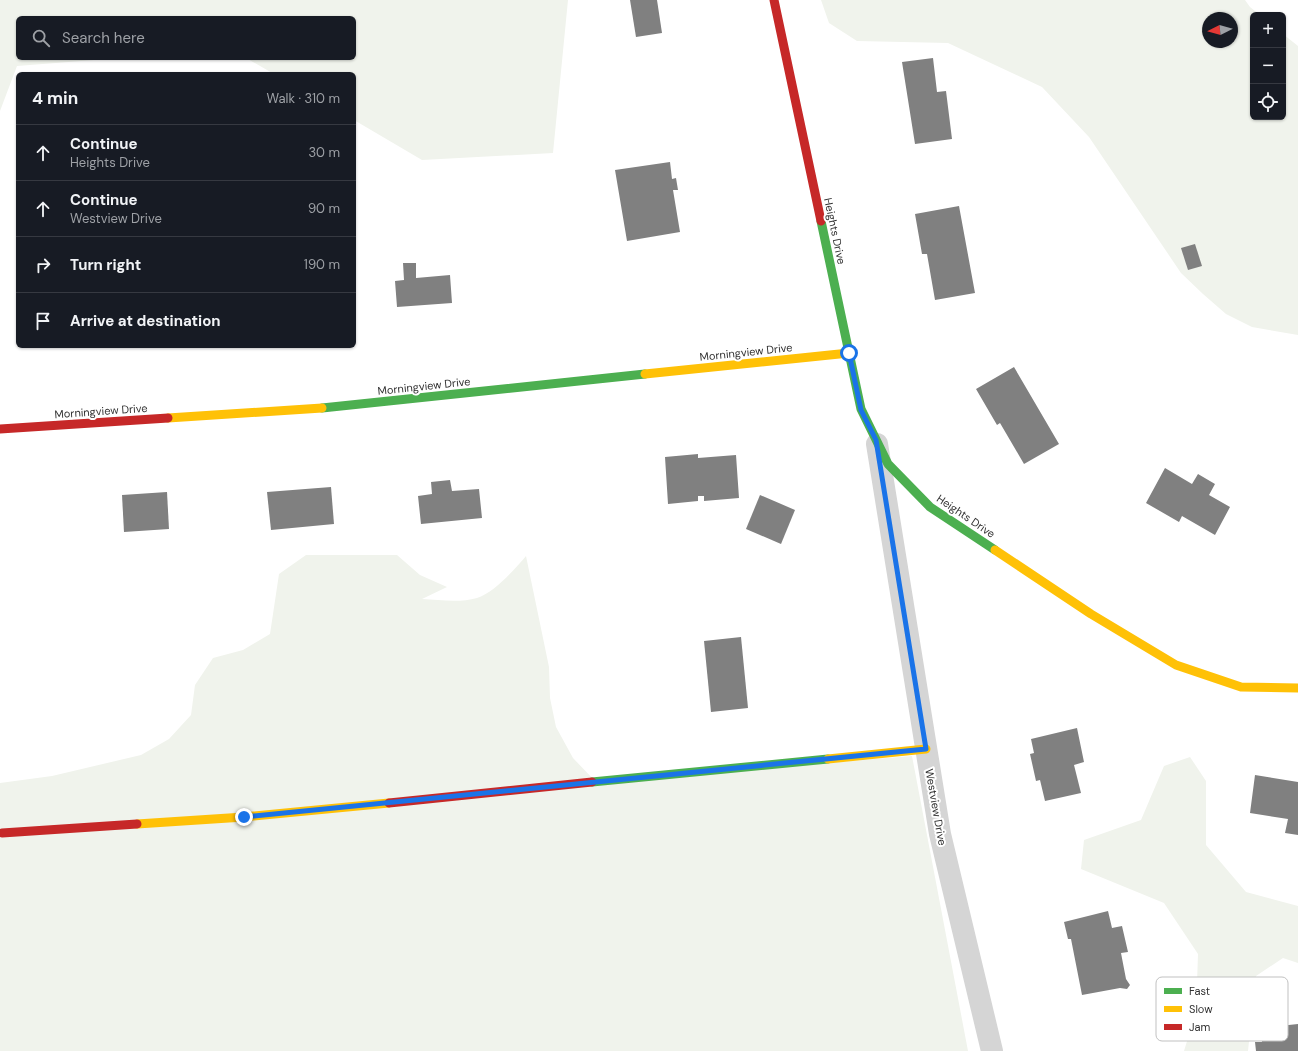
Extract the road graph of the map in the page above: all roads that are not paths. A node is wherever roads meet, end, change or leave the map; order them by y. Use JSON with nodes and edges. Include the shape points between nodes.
{"nodes":[{"id":1,"x":774,"y":0,"type":"edge"},
{"id":2,"x":849,"y":353,"type":"junction"},
{"id":3,"x":0,"y":429,"type":"edge"},
{"id":4,"x":876,"y":440,"type":"junction"},
{"id":5,"x":1298,"y":688,"type":"edge"},
{"id":6,"x":926,"y":749,"type":"junction"},
{"id":7,"x":2,"y":833,"type":"dead end"},
{"id":8,"x":992,"y":1051,"type":"edge"}],
"edges":[{"from":1,"to":2,"type":"street","name":"Heights Drive"},
{"from":2,"to":3,"type":"street","name":"Morningview Drive","via":[[334,407]]},
{"from":2,"to":4,"type":"street","name":"Heights Drive","via":[[861,410]]},
{"from":4,"to":5,"type":"street","name":"Heights Drive","via":[[888,464],[930,507],[1091,614],[1176,665],[1241,687]]},
{"from":4,"to":6,"type":"street","name":"Westview Drive"},
{"from":6,"to":7,"type":"street","via":[[244,817]]},
{"from":6,"to":8,"type":"street","name":"Westview Drive","via":[[940,834]]}]}
